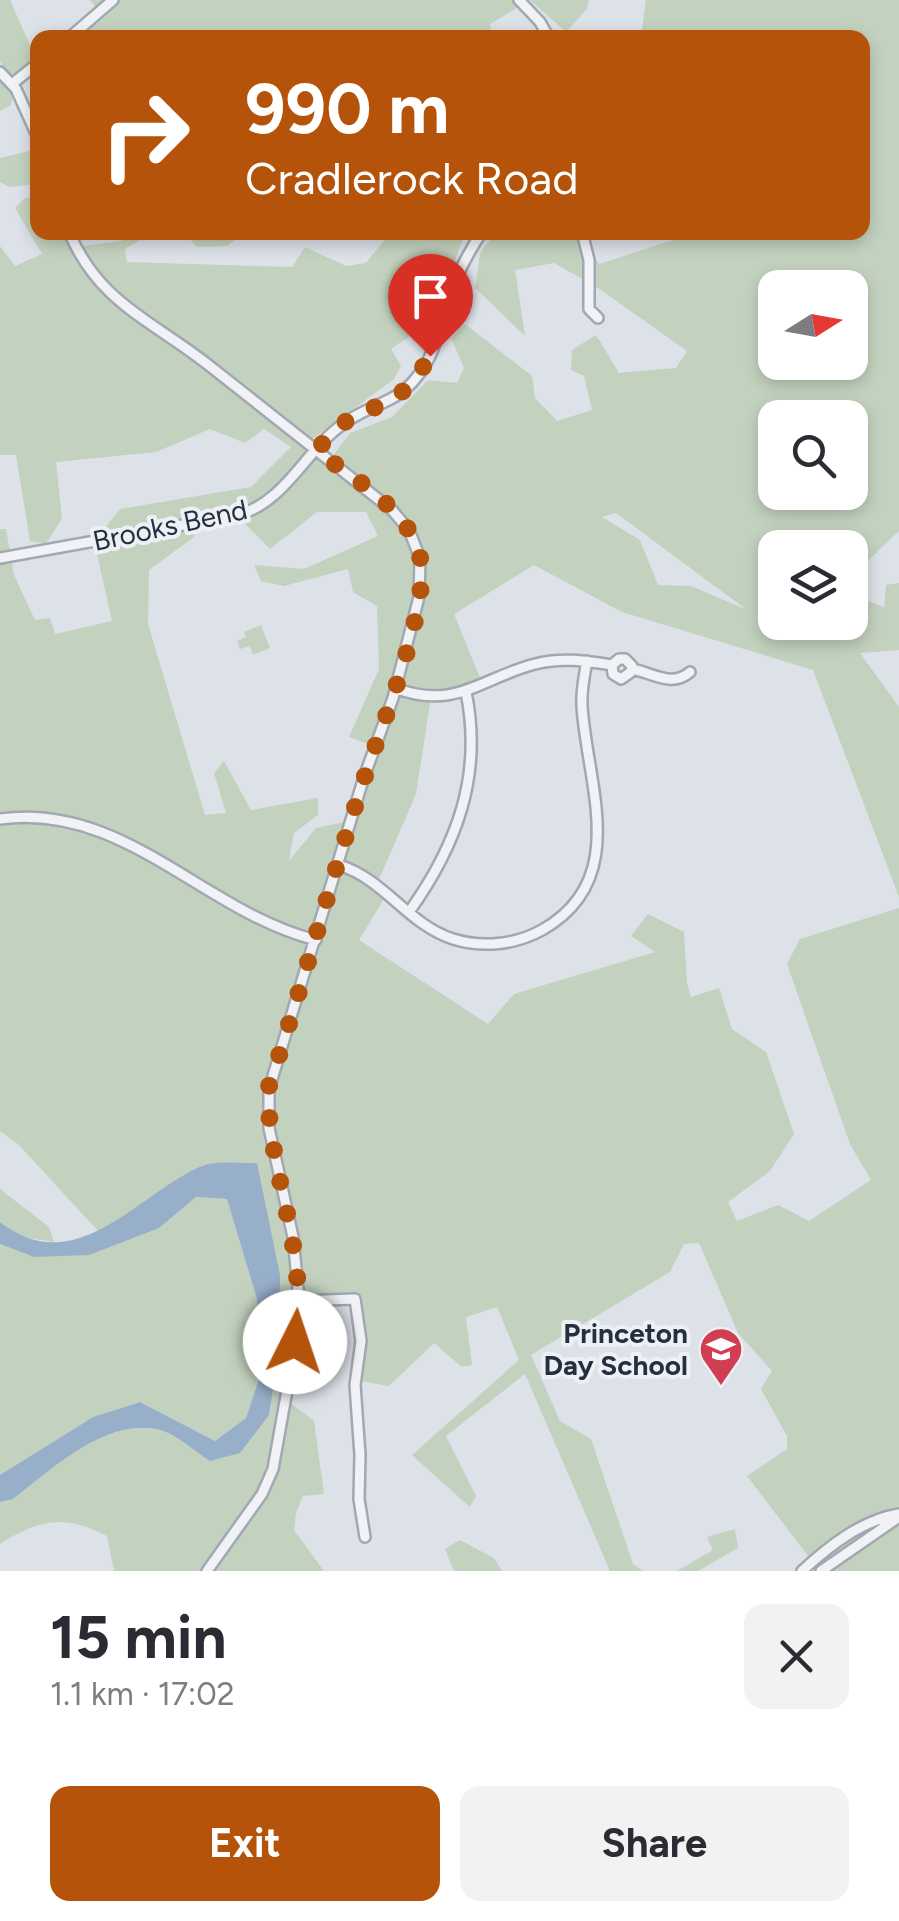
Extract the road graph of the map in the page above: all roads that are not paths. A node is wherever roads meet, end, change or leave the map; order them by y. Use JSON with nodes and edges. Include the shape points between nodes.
{"nodes":[{"id":1,"x":112,"y":0,"type":"edge"},
{"id":2,"x":519,"y":0,"type":"edge"},
{"id":3,"x":77,"y":30,"type":"edge"},
{"id":4,"x":544,"y":30,"type":"edge"},
{"id":5,"x":30,"y":69,"type":"edge"},
{"id":6,"x":0,"y":72,"type":"edge"},
{"id":7,"x":12,"y":84,"type":"junction"},
{"id":8,"x":30,"y":121,"type":"edge"},
{"id":9,"x":73,"y":240,"type":"edge"},
{"id":10,"x":477,"y":240,"type":"edge"},
{"id":11,"x":584,"y":240,"type":"edge"},
{"id":12,"x":598,"y":318,"type":"dead end"},
{"id":13,"x":316,"y":450,"type":"junction"},
{"id":14,"x":0,"y":558,"type":"edge"},
{"id":15,"x":587,"y":661,"type":"junction"},
{"id":16,"x":690,"y":672,"type":"dead end"},
{"id":17,"x":395,"y":688,"type":"junction"},
{"id":18,"x":466,"y":692,"type":"junction"},
{"id":19,"x":0,"y":819,"type":"edge"},
{"id":20,"x":338,"y":865,"type":"junction"},
{"id":21,"x":409,"y":912,"type":"junction"},
{"id":22,"x":316,"y":940,"type":"junction"},
{"id":23,"x":299,"y":1301,"type":"junction"},
{"id":24,"x":899,"y":1516,"type":"edge"},
{"id":25,"x":366,"y":1537,"type":"dead end"},
{"id":26,"x":824,"y":1570,"type":"edge"},
{"id":27,"x":207,"y":1571,"type":"edge"},
{"id":28,"x":802,"y":1571,"type":"edge"}],
"edges":[{"from":1,"to":3,"type":"street"},
{"from":2,"to":4,"type":"street"},
{"from":5,"to":7,"type":"street"},
{"from":6,"to":7,"type":"street"},
{"from":7,"to":8,"type":"street"},
{"from":9,"to":13,"type":"street","via":[[123,307],[198,356]]},
{"from":10,"to":13,"type":"street","name":"Brooks Bend","via":[[416,378],[388,403],[345,422]]},
{"from":11,"to":12,"type":"street","via":[[589,308]]},
{"from":13,"to":14,"type":"street","name":"Brooks Bend","via":[[279,492],[250,511]]},
{"from":13,"to":17,"type":"street","via":[[392,510],[420,558],[419,597]]},
{"from":15,"to":16,"type":"street","via":[[612,665],[621,679],[632,669],[667,680]]},
{"from":15,"to":18,"type":"street","via":[[538,663]]},
{"from":15,"to":21,"type":"street","via":[[582,706],[599,837],[578,897],[540,932],[500,944],[447,937]]},
{"from":17,"to":18,"type":"street","via":[[433,697]]},
{"from":17,"to":20,"type":"street"},
{"from":18,"to":21,"type":"street","via":[[473,748],[463,810],[439,868]]},
{"from":19,"to":22,"type":"street","via":[[52,819],[109,834],[248,915]]},
{"from":20,"to":21,"type":"street","via":[[364,874]]},
{"from":20,"to":22,"type":"street"},
{"from":22,"to":23,"type":"street","via":[[268,1089]]},
{"from":23,"to":25,"type":"street","via":[[355,1298],[361,1342],[355,1385],[359,1499]]},
{"from":23,"to":27,"type":"street","via":[[273,1469]]},
{"from":24,"to":26,"type":"street"},
{"from":24,"to":28,"type":"street","via":[[848,1535]]}]}
